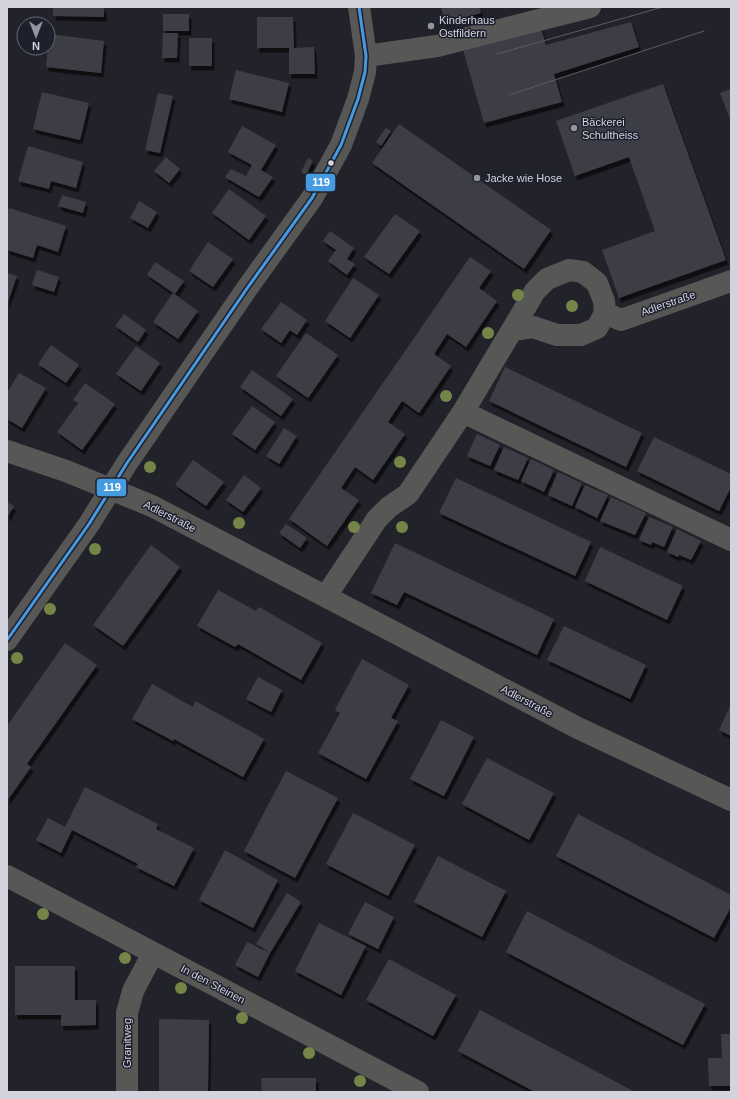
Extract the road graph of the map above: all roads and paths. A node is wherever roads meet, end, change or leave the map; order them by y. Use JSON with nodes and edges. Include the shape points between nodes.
{"nodes":[{"id":1,"x":359,"y":7,"type":"edge"},
{"id":2,"x":590,"y":7,"type":"edge"},
{"id":3,"x":366,"y":56,"type":"junction"},
{"id":4,"x":731,"y":281,"type":"edge"},
{"id":5,"x":605,"y":313,"type":"junction"},
{"id":6,"x":512,"y":330,"type":"junction"},
{"id":7,"x":463,"y":412,"type":"junction"},
{"id":8,"x":7,"y":451,"type":"edge"},
{"id":9,"x":111,"y":488,"type":"junction"},
{"id":10,"x":731,"y":540,"type":"edge"},
{"id":11,"x":326,"y":596,"type":"junction"},
{"id":12,"x":7,"y":640,"type":"edge"},
{"id":13,"x":731,"y":800,"type":"edge"},
{"id":14,"x":7,"y":876,"type":"edge"},
{"id":15,"x":154,"y":953,"type":"junction"},
{"id":16,"x":392,"y":1086,"type":"edge"},
{"id":17,"x":127,"y":1092,"type":"edge"},
{"id":18,"x":418,"y":1092,"type":"edge"}],
"edges":[{"from":1,"to":3,"type":"street"},
{"from":2,"to":3,"type":"street","via":[[437,46]]},
{"from":3,"to":9,"type":"street","via":[[358,99],[341,145],[312,198]]},
{"from":4,"to":5,"type":"street","name":"Adlerstraße","via":[[621,320]]},
{"from":5,"to":6,"type":"street","via":[[597,328],[581,335],[557,335],[534,327]]},
{"from":5,"to":6,"type":"street","via":[[604,301],[597,283],[583,272],[568,270],[547,279],[535,291]]},
{"from":6,"to":7,"type":"street"},
{"from":7,"to":10,"type":"street"},
{"from":7,"to":11,"type":"street","via":[[408,494],[377,519]]},
{"from":8,"to":9,"type":"street","name":"Adlerstraße"},
{"from":9,"to":11,"type":"street","name":"Adlerstraße","via":[[152,506]]},
{"from":9,"to":12,"type":"street","via":[[89,524]]},
{"from":11,"to":13,"type":"street","name":"Adlerstraße","via":[[578,728]]},
{"from":14,"to":15,"type":"street","name":"In den Steinen"},
{"from":15,"to":16,"type":"street","name":"In den Steinen"},
{"from":15,"to":17,"type":"street","name":"Granitweg","via":[[133,991],[126,1013]]},
{"from":16,"to":18,"type":"street","name":"In den Steinen"}]}
